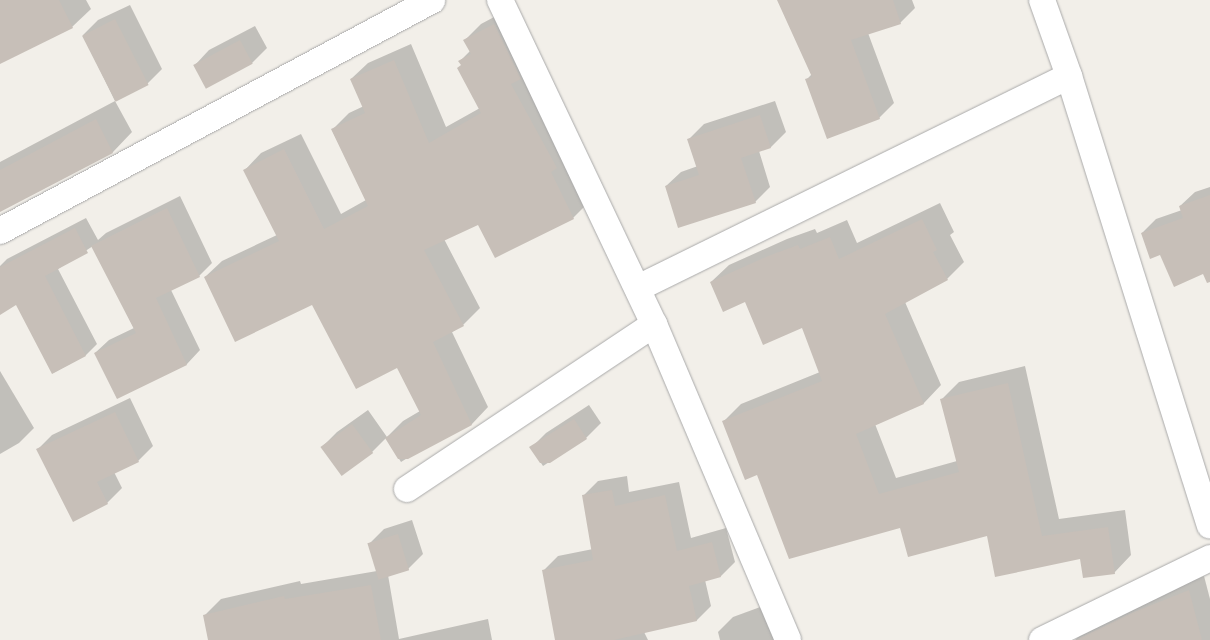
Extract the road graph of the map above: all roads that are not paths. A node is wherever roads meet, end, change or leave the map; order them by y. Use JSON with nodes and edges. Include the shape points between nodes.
{"nodes":[{"id":1,"x":432,"y":0,"type":"edge"},
{"id":2,"x":500,"y":0,"type":"edge"},
{"id":3,"x":1042,"y":0,"type":"edge"},
{"id":4,"x":1069,"y":76,"type":"junction"},
{"id":5,"x":0,"y":231,"type":"edge"},
{"id":6,"x":638,"y":288,"type":"junction"},
{"id":7,"x":654,"y":324,"type":"junction"},
{"id":8,"x":406,"y":489,"type":"dead end"},
{"id":9,"x":1210,"y":525,"type":"edge"},
{"id":10,"x":1210,"y":558,"type":"edge"},
{"id":11,"x":788,"y":640,"type":"edge"},
{"id":12,"x":1042,"y":640,"type":"edge"}],
"edges":[{"from":1,"to":5,"type":"street"},
{"from":2,"to":6,"type":"street"},
{"from":3,"to":4,"type":"street"},
{"from":4,"to":6,"type":"street"},
{"from":4,"to":9,"type":"street"},
{"from":6,"to":7,"type":"street"},
{"from":7,"to":8,"type":"street"},
{"from":7,"to":11,"type":"street"},
{"from":10,"to":12,"type":"street"}]}
